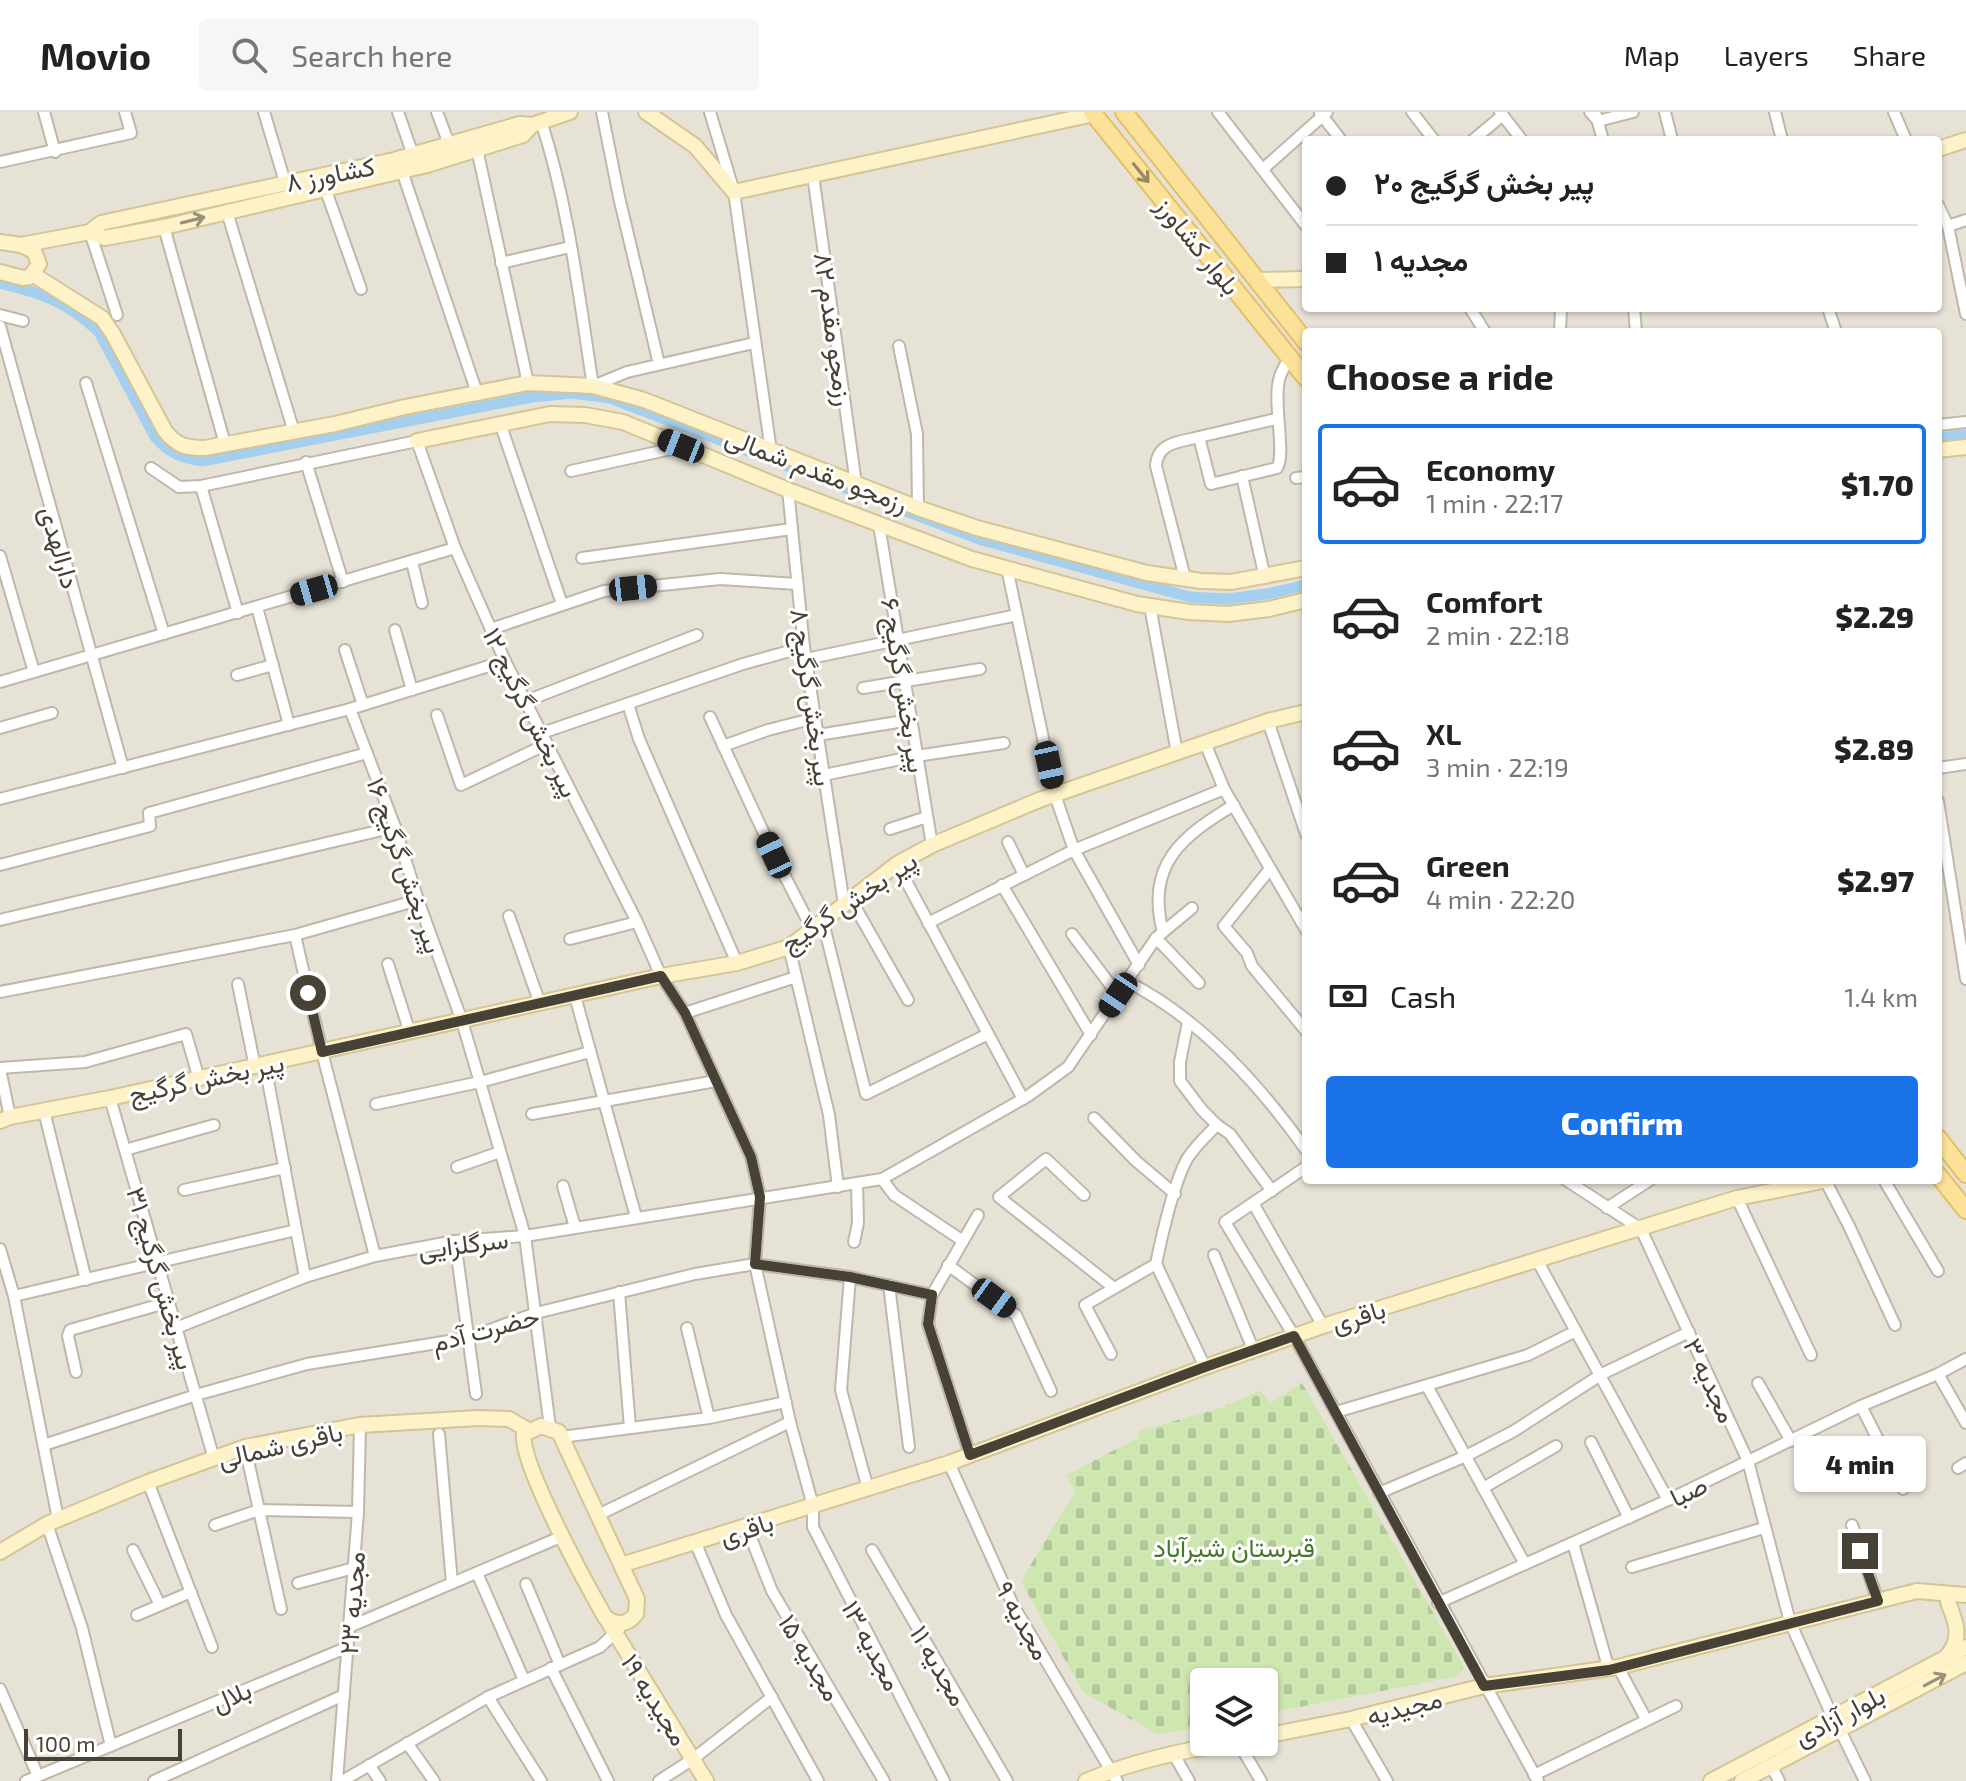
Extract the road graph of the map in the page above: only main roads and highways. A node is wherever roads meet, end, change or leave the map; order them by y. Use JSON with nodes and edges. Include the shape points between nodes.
{"nodes":[{"id":1,"x":1124,"y":112,"type":"edge"},
{"id":2,"x":1093,"y":113,"type":"edge"},
{"id":3,"x":1302,"y":337,"type":"edge"},
{"id":4,"x":1302,"y":373,"type":"edge"},
{"id":5,"x":1942,"y":1143,"type":"edge"},
{"id":6,"x":1964,"y":1168,"type":"edge"},
{"id":7,"x":1942,"y":1180,"type":"edge"},
{"id":8,"x":1966,"y":1210,"type":"edge"}],
"edges":[{"from":1,"to":3,"type":"main road","name":"بلوار کشاورز"},
{"from":2,"to":4,"type":"main road","name":"بلوار کشاورز","one_way":true},
{"from":5,"to":6,"type":"main road"},
{"from":7,"to":8,"type":"main road"}]}
